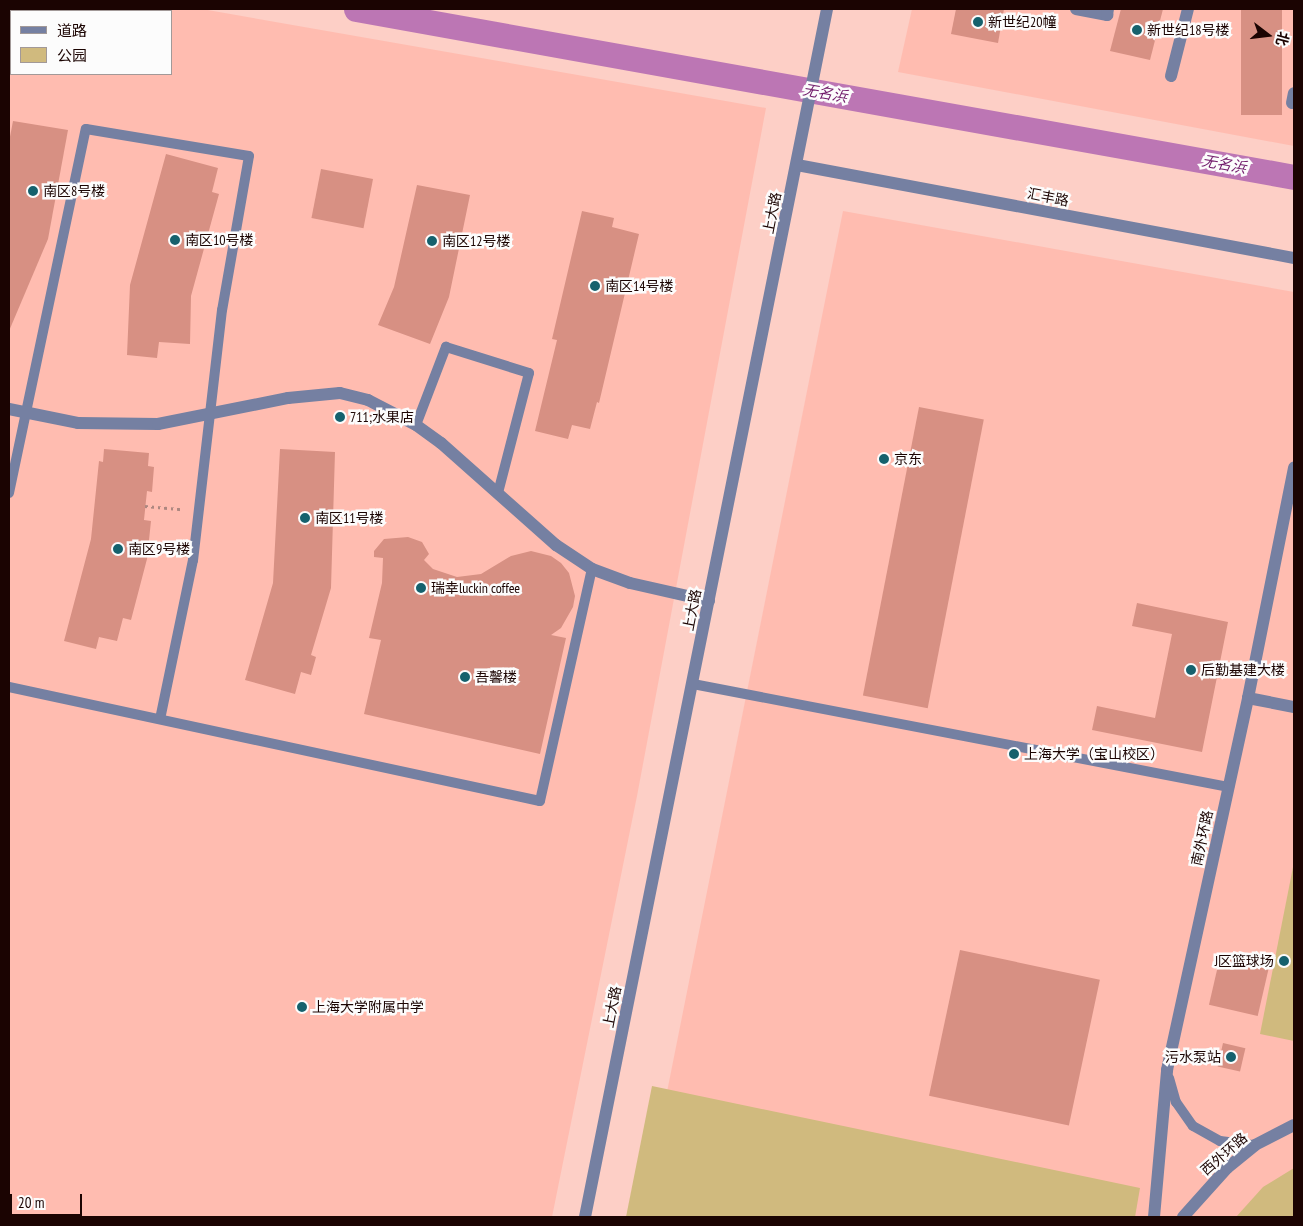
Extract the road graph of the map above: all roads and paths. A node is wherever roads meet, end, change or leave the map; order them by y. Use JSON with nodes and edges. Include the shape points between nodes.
{"nodes":[{"id":1,"x":828,"y":9,"type":"edge"},
{"id":2,"x":1076,"y":9,"type":"edge"},
{"id":3,"x":1108,"y":9,"type":"edge"},
{"id":4,"x":1188,"y":9,"type":"edge"},
{"id":5,"x":1171,"y":76,"type":"dead end"},
{"id":6,"x":797,"y":165,"type":"junction"},
{"id":7,"x":1294,"y":258,"type":"edge"},
{"id":8,"x":9,"y":409,"type":"edge"},
{"id":9,"x":26,"y":413,"type":"junction"},
{"id":10,"x":210,"y":414,"type":"junction"},
{"id":11,"x":416,"y":425,"type":"junction"},
{"id":12,"x":1294,"y":468,"type":"edge"},
{"id":13,"x":9,"y":493,"type":"edge"},
{"id":14,"x":498,"y":493,"type":"junction"},
{"id":15,"x":146,"y":506,"type":"dead end"},
{"id":16,"x":199,"y":511,"type":"junction"},
{"id":17,"x":592,"y":569,"type":"junction"},
{"id":18,"x":709,"y":601,"type":"junction"},
{"id":19,"x":692,"y":684,"type":"junction"},
{"id":20,"x":9,"y":687,"type":"edge"},
{"id":21,"x":1248,"y":698,"type":"junction"},
{"id":22,"x":1294,"y":706,"type":"edge"},
{"id":23,"x":160,"y":719,"type":"junction"},
{"id":24,"x":1229,"y":787,"type":"junction"},
{"id":25,"x":1167,"y":1070,"type":"junction"},
{"id":26,"x":1294,"y":1125,"type":"edge"},
{"id":27,"x":1255,"y":1145,"type":"junction"},
{"id":28,"x":585,"y":1217,"type":"edge"},
{"id":29,"x":1154,"y":1217,"type":"edge"},
{"id":30,"x":1182,"y":1217,"type":"edge"}],
"edges":[{"from":1,"to":6,"type":"street","name":"上大路"},
{"from":2,"to":3,"type":"street","via":[[1107,15]]},
{"from":4,"to":5,"type":"street"},
{"from":6,"to":7,"type":"street","name":"汇丰路"},
{"from":6,"to":18,"type":"street","name":"上大路"},
{"from":8,"to":9,"type":"street"},
{"from":9,"to":10,"type":"street","via":[[78,423],[158,424]]},
{"from":9,"to":10,"type":"lane","via":[[86,129],[249,156],[222,310]]},
{"from":9,"to":13,"type":"lane"},
{"from":10,"to":11,"type":"street","via":[[288,398],[340,393],[368,400]]},
{"from":10,"to":16,"type":"lane"},
{"from":11,"to":14,"type":"street"},
{"from":11,"to":14,"type":"lane","via":[[446,347],[529,372]]},
{"from":12,"to":21,"type":"street","name":"南外环路"},
{"from":14,"to":17,"type":"street","via":[[556,545]]},
{"from":15,"to":16,"type":"path"},
{"from":16,"to":23,"type":"lane","via":[[193,560]]},
{"from":17,"to":18,"type":"street","via":[[630,584]]},
{"from":17,"to":23,"type":"lane","via":[[540,801]]},
{"from":18,"to":19,"type":"street","name":"上大路"},
{"from":19,"to":24,"type":"lane"},
{"from":19,"to":28,"type":"street","name":"上大路"},
{"from":20,"to":23,"type":"lane"},
{"from":21,"to":22,"type":"street"},
{"from":21,"to":24,"type":"street","name":"南外环路"},
{"from":24,"to":25,"type":"street","name":"南外环路"},
{"from":25,"to":27,"type":"lane","via":[[1176,1102],[1194,1126],[1220,1141]]},
{"from":25,"to":29,"type":"street","name":"南外环路"},
{"from":26,"to":27,"type":"street","name":"西外环路"},
{"from":27,"to":30,"type":"street","name":"西外环路","via":[[1227,1168]]}]}
